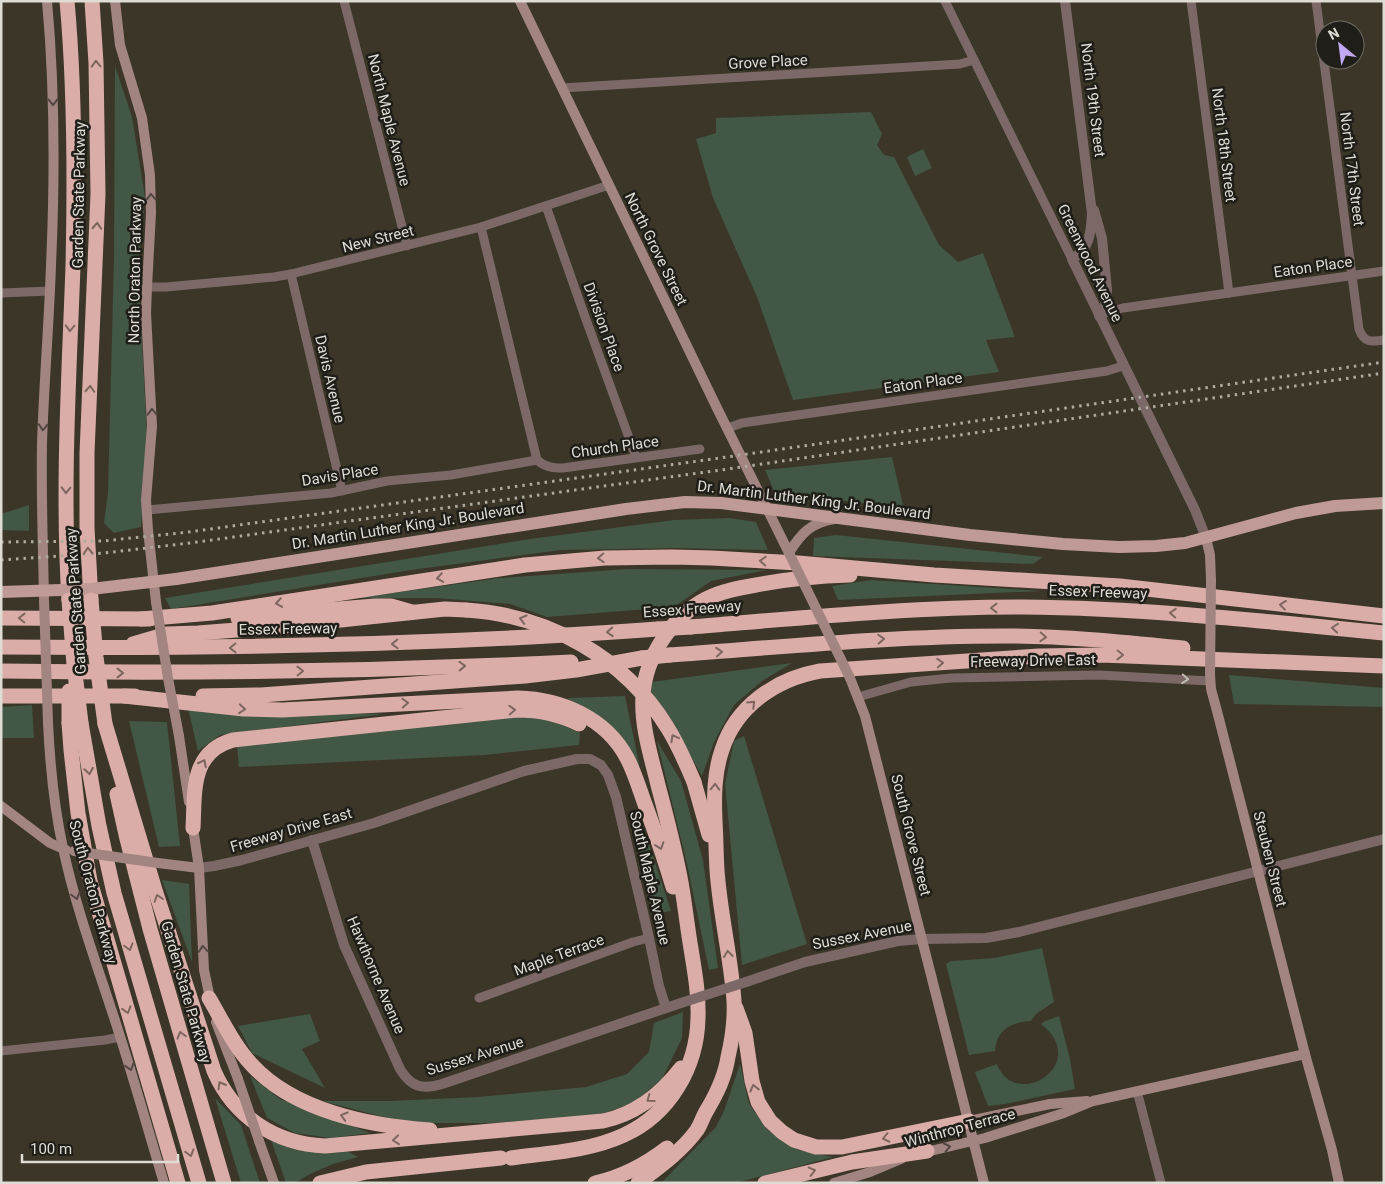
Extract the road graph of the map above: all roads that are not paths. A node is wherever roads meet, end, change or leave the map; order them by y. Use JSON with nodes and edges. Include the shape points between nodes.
{"nodes":[{"id":1,"x":47,"y":1,"type":"edge"},
{"id":2,"x":67,"y":1,"type":"edge"},
{"id":3,"x":92,"y":1,"type":"edge"},
{"id":4,"x":115,"y":1,"type":"edge"},
{"id":5,"x":344,"y":1,"type":"edge"},
{"id":6,"x":520,"y":1,"type":"edge"},
{"id":7,"x":945,"y":1,"type":"edge"},
{"id":8,"x":1065,"y":1,"type":"edge"},
{"id":9,"x":1191,"y":1,"type":"edge"},
{"id":10,"x":1316,"y":1,"type":"edge"},
{"id":11,"x":974,"y":60,"type":"junction"},
{"id":12,"x":562,"y":88,"type":"junction"},
{"id":13,"x":609,"y":185,"type":"junction"},
{"id":14,"x":1091,"y":202,"type":"junction"},
{"id":15,"x":546,"y":206,"type":"junction"},
{"id":16,"x":481,"y":227,"type":"junction"},
{"id":17,"x":407,"y":246,"type":"junction"},
{"id":18,"x":1072,"y":259,"type":"junction"},
{"id":19,"x":1384,"y":270,"type":"edge"},
{"id":20,"x":291,"y":274,"type":"junction"},
{"id":21,"x":1352,"y":275,"type":"junction"},
{"id":22,"x":147,"y":287,"type":"junction"},
{"id":23,"x":50,"y":291,"type":"junction"},
{"id":24,"x":1,"y":293,"type":"edge"},
{"id":25,"x":1229,"y":293,"type":"junction"},
{"id":26,"x":1100,"y":316,"type":"junction"},
{"id":27,"x":1384,"y":340,"type":"edge"},
{"id":28,"x":1123,"y":366,"type":"junction"},
{"id":29,"x":728,"y":428,"type":"junction"},
{"id":30,"x":700,"y":449,"type":"dead end"},
{"id":31,"x":636,"y":457,"type":"junction"},
{"id":32,"x":537,"y":460,"type":"junction"},
{"id":33,"x":342,"y":491,"type":"junction"},
{"id":34,"x":1384,"y":503,"type":"edge"},
{"id":35,"x":768,"y":508,"type":"junction"},
{"id":36,"x":146,"y":510,"type":"junction"},
{"id":37,"x":841,"y":518,"type":"junction"},
{"id":38,"x":1206,"y":538,"type":"junction"},
{"id":39,"x":789,"y":553,"type":"junction"},
{"id":40,"x":934,"y":575,"type":"junction"},
{"id":41,"x":1,"y":592,"type":"edge"},
{"id":42,"x":412,"y":612,"type":"junction"},
{"id":43,"x":1384,"y":616,"type":"edge"},
{"id":44,"x":1,"y":618,"type":"edge"},
{"id":45,"x":141,"y":619,"type":"junction"},
{"id":46,"x":1384,"y":632,"type":"edge"},
{"id":47,"x":1,"y":647,"type":"edge"},
{"id":48,"x":117,"y":649,"type":"junction"},
{"id":49,"x":642,"y":658,"type":"junction"},
{"id":50,"x":1384,"y":666,"type":"edge"},
{"id":51,"x":1,"y":672,"type":"edge"},
{"id":52,"x":1210,"y":677,"type":"junction"},
{"id":53,"x":1,"y":696,"type":"edge"},
{"id":54,"x":124,"y":696,"type":"junction"},
{"id":55,"x":858,"y":697,"type":"junction"},
{"id":56,"x":75,"y":723,"type":"junction"},
{"id":57,"x":105,"y":724,"type":"junction"},
{"id":58,"x":594,"y":760,"type":"joint"},
{"id":59,"x":640,"y":791,"type":"junction"},
{"id":60,"x":1,"y":806,"type":"edge"},
{"id":61,"x":193,"y":828,"type":"junction"},
{"id":62,"x":312,"y":840,"type":"junction"},
{"id":63,"x":1384,"y":840,"type":"edge"},
{"id":64,"x":63,"y":849,"type":"junction"},
{"id":65,"x":199,"y":868,"type":"junction"},
{"id":66,"x":717,"y":871,"type":"junction"},
{"id":67,"x":1258,"y":872,"type":"junction"},
{"id":68,"x":649,"y":938,"type":"junction"},
{"id":69,"x":922,"y":938,"type":"junction"},
{"id":70,"x":690,"y":946,"type":"junction"},
{"id":71,"x":209,"y":998,"type":"junction"},
{"id":72,"x":479,"y":998,"type":"dead end"},
{"id":73,"x":734,"y":1002,"type":"junction"},
{"id":74,"x":666,"y":1008,"type":"junction"},
{"id":75,"x":120,"y":1036,"type":"junction"},
{"id":76,"x":693,"y":1050,"type":"junction"},
{"id":77,"x":1,"y":1051,"type":"edge"},
{"id":78,"x":1305,"y":1054,"type":"junction"},
{"id":79,"x":415,"y":1085,"type":"joint"},
{"id":80,"x":1137,"y":1091,"type":"junction"},
{"id":81,"x":1094,"y":1101,"type":"junction"},
{"id":82,"x":703,"y":1115,"type":"junction"},
{"id":83,"x":968,"y":1121,"type":"junction"},
{"id":84,"x":514,"y":1129,"type":"junction"},
{"id":85,"x":974,"y":1141,"type":"junction"},
{"id":86,"x":927,"y":1152,"type":"junction"},
{"id":87,"x":172,"y":1161,"type":"junction"},
{"id":88,"x":164,"y":1183,"type":"edge"},
{"id":89,"x":178,"y":1183,"type":"edge"},
{"id":90,"x":182,"y":1183,"type":"edge"},
{"id":91,"x":199,"y":1183,"type":"edge"},
{"id":92,"x":224,"y":1183,"type":"edge"},
{"id":93,"x":274,"y":1183,"type":"edge"},
{"id":94,"x":320,"y":1183,"type":"edge"},
{"id":95,"x":595,"y":1183,"type":"edge"},
{"id":96,"x":638,"y":1183,"type":"edge"},
{"id":97,"x":765,"y":1183,"type":"edge"},
{"id":98,"x":834,"y":1183,"type":"edge"},
{"id":99,"x":984,"y":1183,"type":"edge"},
{"id":100,"x":1161,"y":1183,"type":"edge"},
{"id":101,"x":1339,"y":1183,"type":"edge"}],
"edges":[{"from":1,"to":23,"type":"main road","one_way":true,"via":[[54,135]]},
{"from":2,"to":56,"type":"highway","name":"Garden State Parkway","one_way":true,"bridge":true,"via":[[74,182],[65,523]]},
{"from":57,"to":3,"type":"highway","name":"Garden State Parkway","one_way":true,"bridge":true,"via":[[97,666],[87,528],[98,194]]},
{"from":22,"to":4,"type":"main road","name":"North Oraton Parkway","one_way":true,"via":[[152,214],[149,166],[142,118],[120,45]]},
{"from":5,"to":17,"type":"street","name":"North Maple Avenue"},
{"from":6,"to":12,"type":"main road","name":"North Grove Street"},
{"from":7,"to":11,"type":"street","name":"Greenwood Avenue"},
{"from":8,"to":14,"type":"street","name":"North 19th Street"},
{"from":9,"to":25,"type":"street","name":"North 18th Street"},
{"from":10,"to":21,"type":"street","name":"North 17th Street"},
{"from":11,"to":12,"type":"street","name":"Grove Place","via":[[960,64]]},
{"from":11,"to":18,"type":"street","name":"Greenwood Avenue"},
{"from":12,"to":13,"type":"main road","name":"North Grove Street"},
{"from":13,"to":15,"type":"street","name":"New Street"},
{"from":13,"to":29,"type":"main road","name":"North Grove Street"},
{"from":14,"to":18,"type":"street","name":"North 19th Street","via":[[1087,244]]},
{"from":14,"to":26,"type":"street","name":"North 19th Street","via":[[1102,238],[1107,290]]},
{"from":15,"to":16,"type":"street","name":"New Street"},
{"from":15,"to":31,"type":"street","name":"Division Place"},
{"from":16,"to":17,"type":"street","name":"New Street"},
{"from":16,"to":32,"type":"street"},
{"from":17,"to":20,"type":"street","name":"New Street"},
{"from":18,"to":26,"type":"street","name":"Greenwood Avenue"},
{"from":19,"to":21,"type":"street","name":"Eaton Place"},
{"from":20,"to":22,"type":"street","name":"New Street"},
{"from":20,"to":33,"type":"street","name":"Davis Avenue"},
{"from":21,"to":25,"type":"street","name":"Eaton Place"},
{"from":21,"to":27,"type":"street","name":"North 17th Street","via":[[1359,329],[1364,338]]},
{"from":36,"to":22,"type":"main road","name":"North Oraton Parkway","one_way":true,"via":[[152,426]]},
{"from":23,"to":24,"type":"street"},
{"from":23,"to":64,"type":"main road","name":"South Oraton Parkway","one_way":true,"bridge":true,"via":[[42,516],[48,723],[53,790]]},
{"from":25,"to":26,"type":"street","name":"Eaton Place","via":[[1123,308]]},
{"from":26,"to":28,"type":"street","name":"Greenwood Avenue"},
{"from":28,"to":29,"type":"street","name":"Eaton Place","via":[[1107,371],[742,423]]},
{"from":28,"to":38,"type":"street","name":"Greenwood Avenue"},
{"from":29,"to":35,"type":"main road","name":"North Grove Street"},
{"from":30,"to":31,"type":"street","name":"Church Place"},
{"from":31,"to":32,"type":"street","name":"Church Place","via":[[563,468],[551,468]]},
{"from":32,"to":33,"type":"street","name":"Davis Place","via":[[451,475],[387,481]]},
{"from":33,"to":36,"type":"street","name":"Davis Place"},
{"from":34,"to":38,"type":"main road","name":"Dr. Martin Luther King Jr. Boulevard","via":[[1334,506],[1296,513]]},
{"from":35,"to":37,"type":"main road","name":"Dr. Martin Luther King Jr. Boulevard"},
{"from":35,"to":39,"type":"main road","name":"South Grove Street"},
{"from":35,"to":41,"type":"main road","name":"Dr. Martin Luther King Jr. Boulevard","bridge":true,"via":[[705,502],[665,503],[176,579],[81,590]]},
{"from":36,"to":61,"type":"main road","name":"North Oraton Parkway","bridge":true,"via":[[166,670]]},
{"from":37,"to":38,"type":"main road","name":"Dr. Martin Luther King Jr. Boulevard","via":[[1091,546],[1156,546]]},
{"from":37,"to":39,"type":"main road","via":[[809,528]]},
{"from":38,"to":52,"type":"main road","name":"Steuben Street","bridge":true,"via":[[1211,580]]},
{"from":39,"to":55,"type":"main road","name":"South Grove Street","bridge":true},
{"from":43,"to":40,"type":"highway","one_way":true,"via":[[1120,586]]},
{"from":40,"to":45,"type":"highway","one_way":true,"via":[[712,558],[597,559],[526,565],[212,613]]},
{"from":40,"to":70,"type":"highway","via":[[820,576],[740,588],[706,599],[680,618],[664,637],[646,676],[643,711],[680,877]]},
{"from":42,"to":45,"type":"highway","via":[[391,606],[375,606],[224,619]]},
{"from":42,"to":48,"type":"highway","via":[[274,627],[167,634]]},
{"from":66,"to":42,"type":"highway","one_way":true,"bridge":true,"via":[[694,782],[677,743],[657,711],[604,658],[572,638],[501,614],[445,609]]},
{"from":45,"to":44,"type":"highway","one_way":true},
{"from":46,"to":48,"type":"highway","name":"Essex Freeway","one_way":true,"bridge":true,"via":[[1174,613],[1024,607],[893,611],[418,643]]},
{"from":47,"to":48,"type":"highway","name":"Essex Freeway"},
{"from":49,"to":50,"type":"highway","one_way":true,"bridge":true,"via":[[842,641],[1015,636]]},
{"from":51,"to":49,"type":"highway","one_way":true,"via":[[330,670]]},
{"from":49,"to":54,"type":"highway","via":[[525,676],[246,695]]},
{"from":66,"to":50,"type":"highway","one_way":true,"via":[[716,776],[725,741],[742,714],[759,697],[780,683],[804,674],[1039,656],[1095,655]]},
{"from":55,"to":52,"type":"street","name":"Freeway Drive East","one_way":true,"via":[[930,679],[1100,675]]},
{"from":52,"to":67,"type":"main road","name":"Steuben Street"},
{"from":53,"to":54,"type":"highway"},
{"from":54,"to":59,"type":"highway","one_way":true,"via":[[256,710],[510,698],[546,700],[580,713],[607,732],[628,759]]},
{"from":55,"to":69,"type":"main road","name":"South Grove Street"},
{"from":56,"to":87,"type":"highway","one_way":true,"via":[[71,750],[90,881]]},
{"from":56,"to":91,"type":"highway","one_way":true,"via":[[114,893]]},
{"from":84,"to":57,"type":"highway","one_way":true,"via":[[317,1146],[275,1135],[246,1117],[226,1092],[212,1064]]},
{"from":92,"to":57,"type":"highway","name":"Garden State Parkway","one_way":true,"via":[[140,894]]},
{"from":58,"to":62,"type":"street","name":"Freeway Drive East","via":[[582,759],[531,769],[389,818]]},
{"from":58,"to":68,"type":"street","name":"South Maple Avenue","via":[[604,769],[616,797]]},
{"from":61,"to":59,"type":"highway","one_way":true,"via":[[196,783],[201,765],[211,751],[227,742],[497,711],[543,712],[584,726],[620,758]]},
{"from":59,"to":70,"type":"highway","one_way":true,"via":[[667,866]]},
{"from":60,"to":64,"type":"main road","name":"Freeway Drive East"},
{"from":61,"to":65,"type":"main road"},
{"from":62,"to":65,"type":"street","name":"Freeway Drive East","via":[[234,862]]},
{"from":62,"to":79,"type":"street","name":"Hawthorne Avenue","via":[[348,956],[400,1069]]},
{"from":63,"to":67,"type":"street","name":"Sussex Avenue"},
{"from":64,"to":65,"type":"main road","name":"Freeway Drive East","bridge":true},
{"from":64,"to":75,"type":"main road","name":"South Oraton Parkway","one_way":true},
{"from":71,"to":65,"type":"main road","one_way":true,"via":[[203,955]]},
{"from":73,"to":66,"type":"highway","one_way":true},
{"from":67,"to":69,"type":"street","name":"Sussex Avenue","via":[[1019,932],[986,938]]},
{"from":67,"to":78,"type":"main road","name":"Steuben Street"},
{"from":68,"to":72,"type":"street","name":"Maple Terrace"},
{"from":68,"to":74,"type":"street","name":"South Maple Avenue"},
{"from":69,"to":74,"type":"street","name":"Sussex Avenue","bridge":true,"via":[[889,942],[805,962]]},
{"from":69,"to":83,"type":"main road","name":"South Grove Street"},
{"from":70,"to":76,"type":"highway","via":[[698,1009]]},
{"from":84,"to":71,"type":"highway","one_way":true,"via":[[400,1127],[344,1116],[310,1104],[272,1084],[250,1064]]},
{"from":71,"to":93,"type":"main road","bridge":true},
{"from":73,"to":82,"type":"highway","via":[[724,1075]]},
{"from":83,"to":73,"type":"highway","one_way":true,"via":[[834,1148],[816,1147],[794,1140],[770,1121],[758,1102],[745,1032]]},
{"from":74,"to":79,"type":"street","name":"Sussex Avenue","via":[[442,1084],[431,1087]]},
{"from":75,"to":77,"type":"street"},
{"from":75,"to":88,"type":"main road","name":"South Oraton Parkway","one_way":true},
{"from":76,"to":84,"type":"highway","one_way":true,"via":[[658,1093],[620,1117],[594,1123]]},
{"from":76,"to":94,"type":"highway","via":[[686,1074],[671,1099],[633,1131],[614,1139],[548,1153],[366,1172]]},
{"from":78,"to":80,"type":"main road","name":"Winthrop Terrace"},
{"from":78,"to":101,"type":"main road","name":"Steuben Street"},
{"from":80,"to":81,"type":"main road","name":"Winthrop Terrace"},
{"from":80,"to":100,"type":"street"},
{"from":81,"to":83,"type":"main road","name":"Winthrop Terrace","via":[[1050,1104]]},
{"from":81,"to":85,"type":"main road","name":"Winthrop Terrace"},
{"from":82,"to":95,"type":"highway","via":[[670,1146],[647,1162],[625,1174]]},
{"from":82,"to":96,"type":"highway","via":[[698,1128],[685,1143]]},
{"from":83,"to":85,"type":"main road","name":"South Grove Street"},
{"from":86,"to":85,"type":"main road","name":"Winthrop Terrace","one_way":true},
{"from":85,"to":99,"type":"main road","name":"South Grove Street"},
{"from":97,"to":86,"type":"highway","one_way":true,"via":[[852,1162]]},
{"from":86,"to":98,"type":"main road","name":"Winthrop Terrace"},
{"from":87,"to":89,"type":"highway"},
{"from":87,"to":90,"type":"highway"}]}
